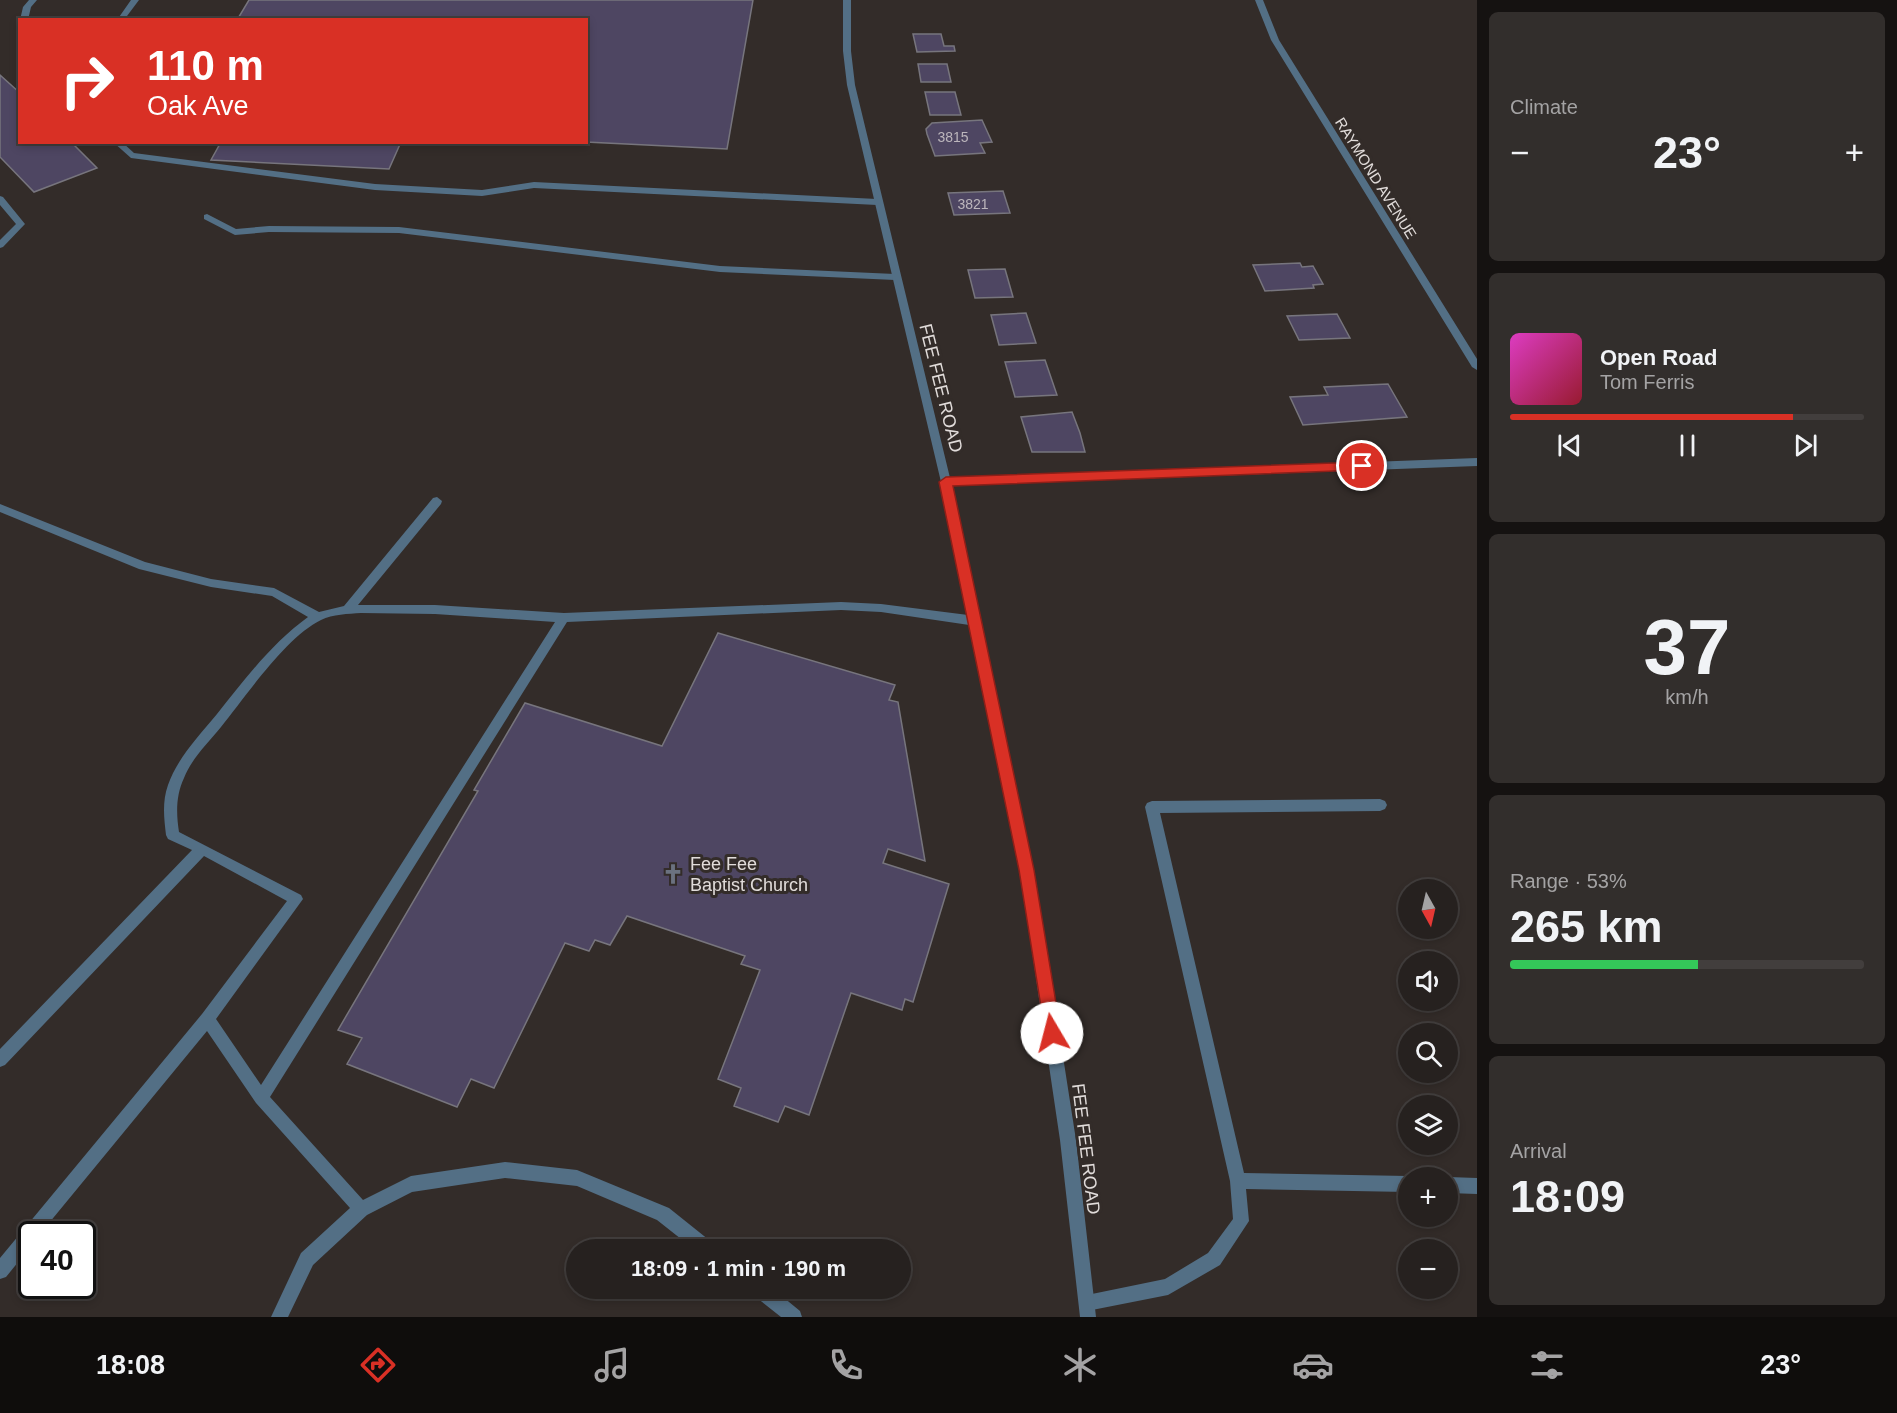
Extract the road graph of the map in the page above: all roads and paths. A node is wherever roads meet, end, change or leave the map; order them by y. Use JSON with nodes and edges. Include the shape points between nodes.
{"nodes":[{"id":1,"x":33,"y":0,"type":"edge"},
{"id":2,"x":135,"y":0,"type":"edge"},
{"id":3,"x":847,"y":0,"type":"edge"},
{"id":4,"x":1258,"y":0,"type":"edge"},
{"id":5,"x":24,"y":18,"type":"edge"},
{"id":6,"x":122,"y":18,"type":"edge"},
{"id":7,"x":119,"y":144,"type":"edge"},
{"id":8,"x":0,"y":199,"type":"edge"},
{"id":9,"x":877,"y":202,"type":"junction"},
{"id":10,"x":207,"y":217,"type":"dead end"},
{"id":11,"x":0,"y":245,"type":"edge"},
{"id":12,"x":895,"y":276,"type":"junction"},
{"id":13,"x":1477,"y":367,"type":"edge"},
{"id":14,"x":1477,"y":462,"type":"edge"},
{"id":15,"x":946,"y":482,"type":"junction"},
{"id":16,"x":437,"y":501,"type":"dead end"},
{"id":17,"x":0,"y":508,"type":"edge"},
{"id":18,"x":347,"y":610,"type":"junction"},
{"id":19,"x":317,"y":616,"type":"junction"},
{"id":20,"x":564,"y":618,"type":"junction"},
{"id":21,"x":976,"y":621,"type":"junction"},
{"id":22,"x":1380,"y":805,"type":"dead end"},
{"id":23,"x":202,"y":849,"type":"junction"},
{"id":24,"x":207,"y":1019,"type":"junction"},
{"id":25,"x":0,"y":1060,"type":"edge"},
{"id":26,"x":261,"y":1098,"type":"junction"},
{"id":27,"x":1238,"y":1181,"type":"junction"},
{"id":28,"x":1398,"y":1184,"type":"edge"},
{"id":29,"x":1458,"y":1185,"type":"edge"},
{"id":30,"x":1477,"y":1186,"type":"edge"},
{"id":31,"x":361,"y":1209,"type":"junction"},
{"id":32,"x":694,"y":1239,"type":"edge"},
{"id":33,"x":0,"y":1271,"type":"edge"},
{"id":34,"x":772,"y":1299,"type":"edge"},
{"id":35,"x":1087,"y":1310,"type":"edge"},
{"id":36,"x":279,"y":1317,"type":"edge"},
{"id":37,"x":794,"y":1317,"type":"edge"}],
"edges":[{"from":1,"to":5,"type":"street"},
{"from":2,"to":6,"type":"street"},
{"from":3,"to":9,"type":"street","name":"FEE FEE ROAD","via":[[851,86]]},
{"from":4,"to":13,"type":"street","name":"RAYMOND AVENUE","via":[[1275,40]]},
{"from":7,"to":9,"type":"street","via":[[131,155],[375,188],[482,193],[534,185]]},
{"from":8,"to":11,"type":"street","via":[[21,224]]},
{"from":9,"to":12,"type":"street","name":"FEE FEE ROAD"},
{"from":10,"to":12,"type":"street","via":[[235,232],[399,230],[720,269]]},
{"from":12,"to":15,"type":"street","name":"FEE FEE ROAD"},
{"from":14,"to":15,"type":"street"},
{"from":15,"to":21,"type":"street","name":"FEE FEE ROAD"},
{"from":16,"to":18,"type":"street"},
{"from":17,"to":19,"type":"street","via":[[142,566],[274,592]]},
{"from":18,"to":19,"type":"street"},
{"from":18,"to":20,"type":"street","via":[[444,610]]},
{"from":19,"to":23,"type":"street","via":[[277,652],[205,737],[171,790],[168,814],[173,835]]},
{"from":20,"to":21,"type":"street","via":[[841,606]]},
{"from":20,"to":26,"type":"street"},
{"from":21,"to":35,"type":"street","name":"FEE FEE ROAD","via":[[1030,892],[1068,1140]]},
{"from":22,"to":27,"type":"street","via":[[1152,807]]},
{"from":23,"to":24,"type":"street","via":[[296,899]]},
{"from":23,"to":25,"type":"street"},
{"from":24,"to":26,"type":"street"},
{"from":24,"to":33,"type":"street"},
{"from":26,"to":31,"type":"street"},
{"from":27,"to":28,"type":"street"},
{"from":27,"to":35,"type":"street","via":[[1241,1221],[1214,1259],[1168,1287]]},
{"from":29,"to":30,"type":"street"},
{"from":31,"to":32,"type":"street","via":[[411,1184],[505,1170],[578,1178],[663,1214]]},
{"from":31,"to":36,"type":"street","via":[[307,1259]]},
{"from":34,"to":37,"type":"street"}]}
